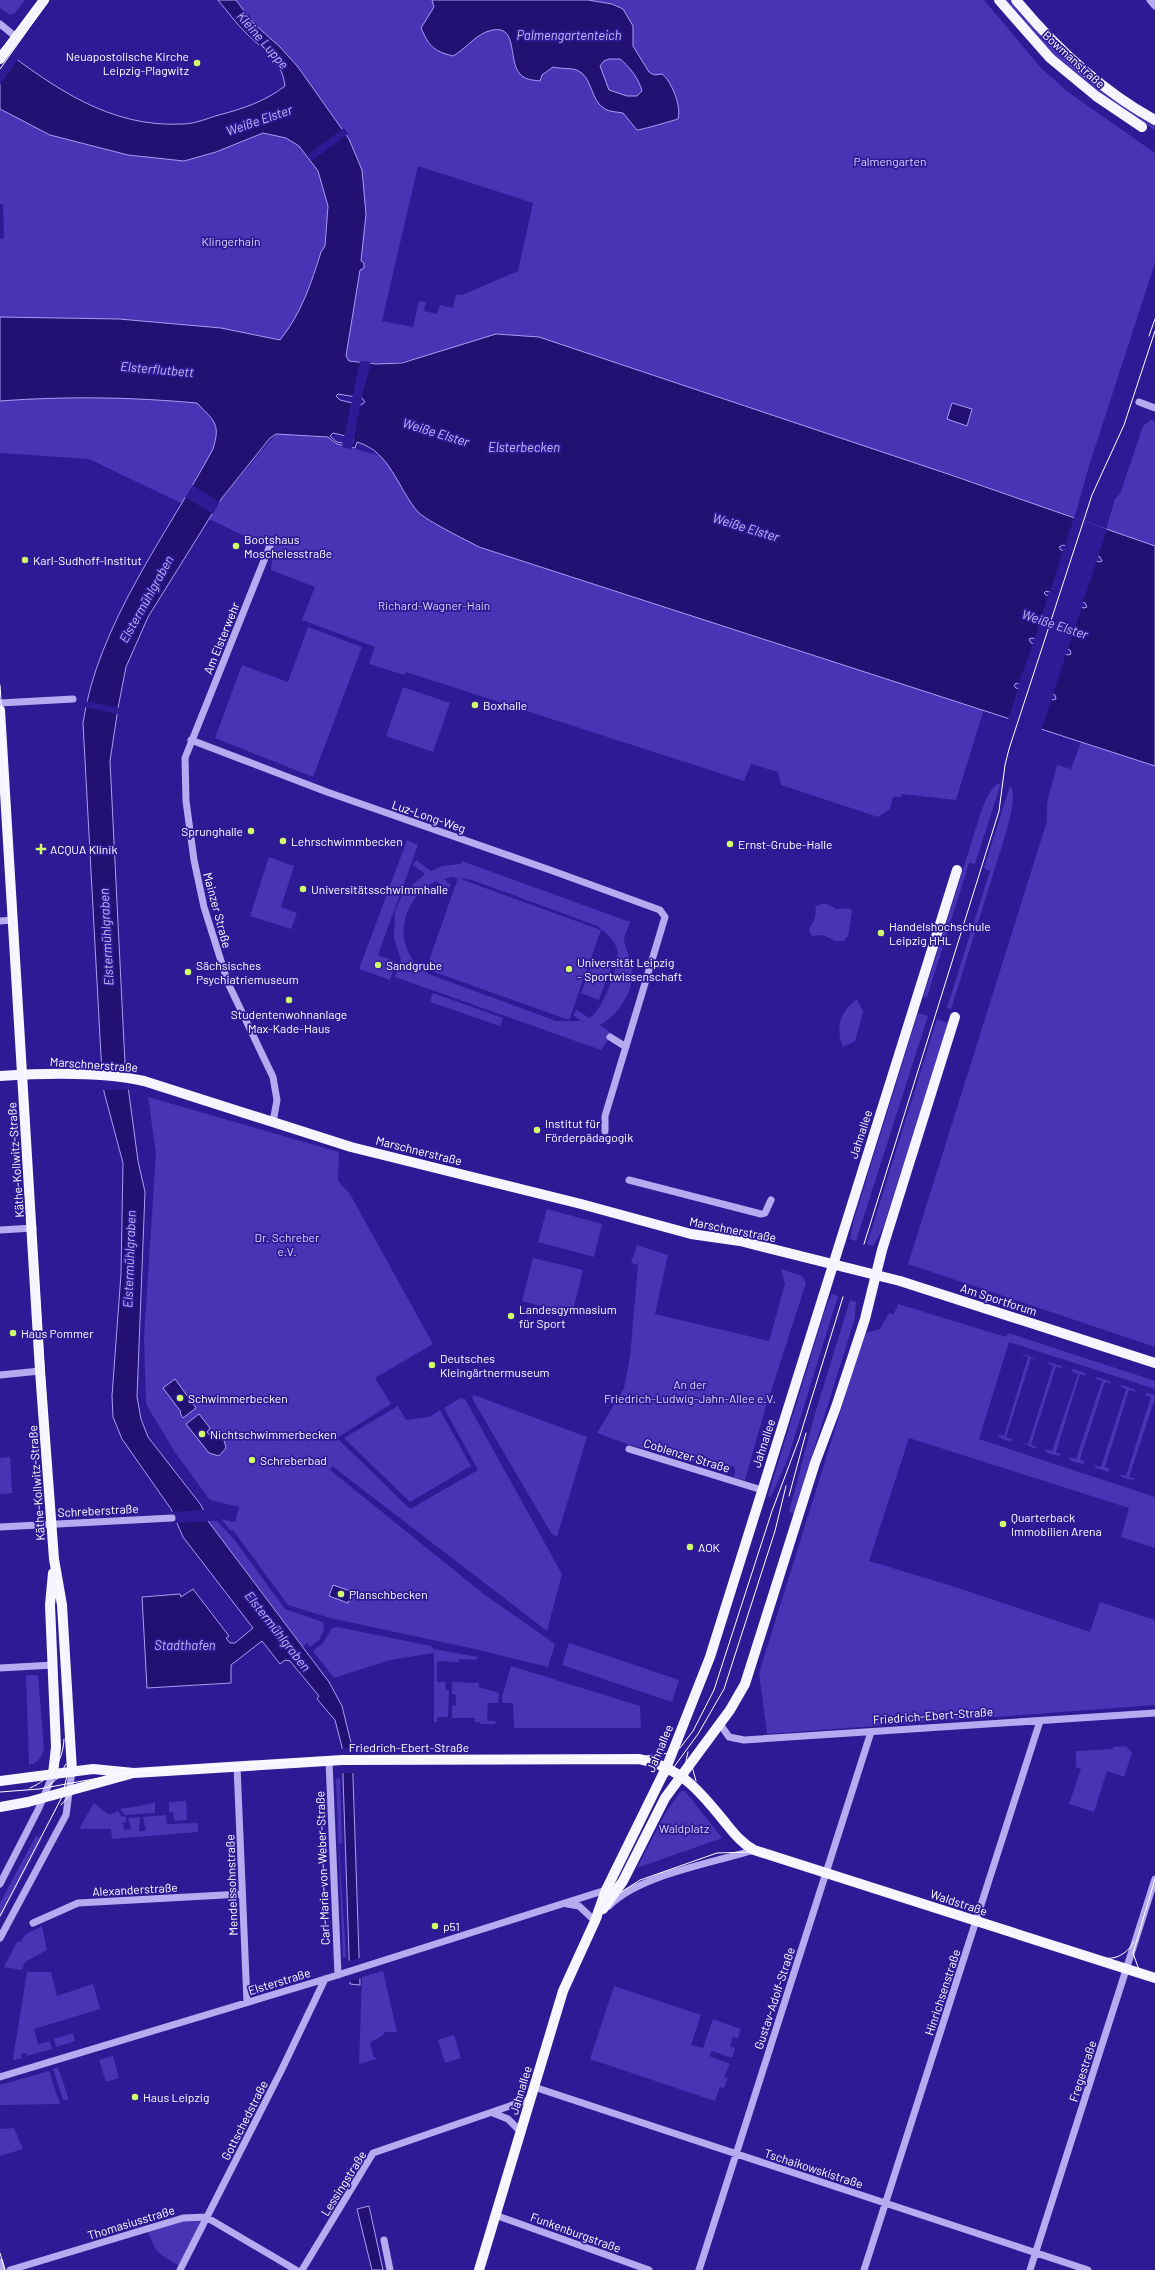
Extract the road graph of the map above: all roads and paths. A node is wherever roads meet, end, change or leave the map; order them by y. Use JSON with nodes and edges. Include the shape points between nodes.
{"nodes":[{"id":1,"x":44,"y":0,"type":"edge"},
{"id":2,"x":999,"y":0,"type":"edge"},
{"id":3,"x":1016,"y":0,"type":"edge"},
{"id":4,"x":1150,"y":0,"type":"edge"},
{"id":5,"x":1155,"y":6,"type":"edge"},
{"id":6,"x":0,"y":24,"type":"edge"},
{"id":7,"x":16,"y":37,"type":"junction"},
{"id":8,"x":0,"y":59,"type":"edge"},
{"id":9,"x":1155,"y":120,"type":"edge"},
{"id":10,"x":1142,"y":127,"type":"dead end"},
{"id":11,"x":1139,"y":402,"type":"dead end"},
{"id":12,"x":1155,"y":408,"type":"edge"},
{"id":13,"x":271,"y":543,"type":"dead end"},
{"id":14,"x":73,"y":699,"type":"dead end"},
{"id":15,"x":0,"y":703,"type":"edge"},
{"id":16,"x":0,"y":710,"type":"edge"},
{"id":17,"x":191,"y":740,"type":"junction"},
{"id":18,"x":957,"y":870,"type":"dead end"},
{"id":19,"x":13,"y":920,"type":"junction"},
{"id":20,"x":0,"y":921,"type":"edge"},
{"id":21,"x":955,"y":1017,"type":"dead end"},
{"id":22,"x":610,"y":1037,"type":"dead end"},
{"id":23,"x":626,"y":1047,"type":"junction"},
{"id":24,"x":22,"y":1075,"type":"junction"},
{"id":25,"x":0,"y":1076,"type":"edge"},
{"id":26,"x":273,"y":1122,"type":"junction"},
{"id":27,"x":605,"y":1131,"type":"dead end"},
{"id":28,"x":629,"y":1180,"type":"dead end"},
{"id":29,"x":771,"y":1200,"type":"dead end"},
{"id":30,"x":33,"y":1228,"type":"junction"},
{"id":31,"x":0,"y":1230,"type":"edge"},
{"id":32,"x":833,"y":1264,"type":"junction"},
{"id":33,"x":876,"y":1275,"type":"junction"},
{"id":34,"x":1155,"y":1363,"type":"edge"},
{"id":35,"x":40,"y":1371,"type":"junction"},
{"id":36,"x":0,"y":1375,"type":"edge"},
{"id":37,"x":629,"y":1449,"type":"dead end"},
{"id":38,"x":762,"y":1490,"type":"junction"},
{"id":39,"x":172,"y":1518,"type":"dead end"},
{"id":40,"x":52,"y":1524,"type":"junction"},
{"id":41,"x":0,"y":1527,"type":"edge"},
{"id":42,"x":54,"y":1559,"type":"junction"},
{"id":43,"x":53,"y":1665,"type":"junction"},
{"id":44,"x":0,"y":1668,"type":"edge"},
{"id":45,"x":1155,"y":1713,"type":"edge"},
{"id":46,"x":1040,"y":1721,"type":"junction"},
{"id":47,"x":720,"y":1724,"type":"junction"},
{"id":48,"x":871,"y":1732,"type":"junction"},
{"id":49,"x":329,"y":1761,"type":"junction"},
{"id":50,"x":237,"y":1766,"type":"junction"},
{"id":51,"x":666,"y":1768,"type":"junction"},
{"id":52,"x":72,"y":1772,"type":"junction"},
{"id":53,"x":134,"y":1773,"type":"junction"},
{"id":54,"x":53,"y":1774,"type":"junction"},
{"id":55,"x":682,"y":1776,"type":"junction"},
{"id":56,"x":0,"y":1781,"type":"edge"},
{"id":57,"x":71,"y":1790,"type":"junction"},
{"id":58,"x":44,"y":1798,"type":"junction"},
{"id":59,"x":0,"y":1807,"type":"edge"},
{"id":60,"x":754,"y":1850,"type":"junction"},
{"id":61,"x":826,"y":1873,"type":"junction"},
{"id":62,"x":1155,"y":1879,"type":"edge"},
{"id":63,"x":0,"y":1884,"type":"edge"},
{"id":64,"x":606,"y":1890,"type":"junction"},
{"id":65,"x":242,"y":1894,"type":"junction"},
{"id":66,"x":564,"y":1904,"type":"junction"},
{"id":67,"x":595,"y":1921,"type":"junction"},
{"id":68,"x":976,"y":1921,"type":"junction"},
{"id":69,"x":33,"y":1923,"type":"dead end"},
{"id":70,"x":0,"y":1938,"type":"edge"},
{"id":71,"x":1126,"y":1969,"type":"junction"},
{"id":72,"x":338,"y":1975,"type":"junction"},
{"id":73,"x":1155,"y":1978,"type":"edge"},
{"id":74,"x":325,"y":1979,"type":"junction"},
{"id":75,"x":247,"y":2002,"type":"junction"},
{"id":76,"x":0,"y":2077,"type":"edge"},
{"id":77,"x":534,"y":2087,"type":"junction"},
{"id":78,"x":530,"y":2099,"type":"junction"},
{"id":79,"x":493,"y":2113,"type":"junction"},
{"id":80,"x":521,"y":2132,"type":"junction"},
{"id":81,"x":736,"y":2154,"type":"junction"},
{"id":82,"x":886,"y":2202,"type":"junction"},
{"id":83,"x":496,"y":2215,"type":"junction"},
{"id":84,"x":206,"y":2218,"type":"junction"},
{"id":85,"x":384,"y":2240,"type":"dead end"},
{"id":86,"x":1035,"y":2252,"type":"junction"},
{"id":87,"x":0,"y":2262,"type":"edge"},
{"id":88,"x":2,"y":2270,"type":"edge"},
{"id":89,"x":10,"y":2270,"type":"edge"},
{"id":90,"x":180,"y":2270,"type":"edge"},
{"id":91,"x":296,"y":2270,"type":"edge"},
{"id":92,"x":302,"y":2270,"type":"edge"},
{"id":93,"x":390,"y":2270,"type":"edge"},
{"id":94,"x":479,"y":2270,"type":"edge"},
{"id":95,"x":649,"y":2270,"type":"edge"},
{"id":96,"x":698,"y":2270,"type":"edge"},
{"id":97,"x":864,"y":2270,"type":"edge"},
{"id":98,"x":1030,"y":2270,"type":"edge"},
{"id":99,"x":1088,"y":2270,"type":"edge"}],
"edges":[{"from":1,"to":7,"type":"main road"},
{"from":2,"to":10,"type":"main road","name":"Bowmanstraße","via":[[1050,58],[1096,96]]},
{"from":3,"to":9,"type":"main road","name":"Bowmanstraße","via":[[1038,27],[1080,68]]},
{"from":4,"to":5,"type":"street"},
{"from":6,"to":7,"type":"street"},
{"from":7,"to":8,"type":"main road"},
{"from":11,"to":12,"type":"street"},
{"from":13,"to":17,"type":"street","name":"Am Elsterwehr"},
{"from":14,"to":15,"type":"street"},
{"from":16,"to":19,"type":"main road","name":"Käthe-Kollwitz-Straße"},
{"from":17,"to":23,"type":"street","name":"Luz-Long-Weg","via":[[327,792],[554,870],[660,910],[665,917]]},
{"from":17,"to":26,"type":"street","name":"Mainzer Straße","via":[[185,758],[186,801],[202,900],[228,983],[273,1077],[277,1100]]},
{"from":18,"to":32,"type":"main road","name":"Jahnallee"},
{"from":19,"to":20,"type":"street"},
{"from":19,"to":24,"type":"main road","name":"Käthe-Kollwitz-Straße"},
{"from":21,"to":33,"type":"main road"},
{"from":22,"to":23,"type":"street"},
{"from":23,"to":27,"type":"street","via":[[605,1116]]},
{"from":24,"to":25,"type":"main road","name":"Marschnerstraße"},
{"from":24,"to":26,"type":"main road","name":"Marschnerstraße","via":[[49,1073],[130,1078]]},
{"from":24,"to":30,"type":"main road","name":"Käthe-Kollwitz-Straße"},
{"from":26,"to":32,"type":"main road","name":"Marschnerstraße","via":[[351,1147],[691,1234],[740,1241]]},
{"from":28,"to":29,"type":"street","via":[[762,1214]]},
{"from":30,"to":31,"type":"street"},
{"from":30,"to":35,"type":"main road","name":"Käthe-Kollwitz-Straße"},
{"from":32,"to":33,"type":"main road","name":"Am Sportforum"},
{"from":32,"to":38,"type":"main road","name":"Jahnallee"},
{"from":33,"to":34,"type":"main road","name":"Am Sportforum","via":[[900,1280]]},
{"from":33,"to":47,"type":"main road","name":"Jahnallee","via":[[866,1316],[822,1443],[750,1670],[739,1696]]},
{"from":35,"to":36,"type":"street"},
{"from":35,"to":40,"type":"main road","name":"Käthe-Kollwitz-Straße"},
{"from":37,"to":38,"type":"street","name":"Coblenzer Straße"},
{"from":38,"to":51,"type":"main road","name":"Jahnallee","via":[[710,1657]]},
{"from":39,"to":40,"type":"street","name":"Schreberstraße"},
{"from":40,"to":41,"type":"street","name":"Schreberstraße"},
{"from":40,"to":42,"type":"main road","name":"Käthe-Kollwitz-Straße"},
{"from":42,"to":43,"type":"main road","name":"Käthe-Kollwitz-Straße","via":[[50,1605]]},
{"from":42,"to":52,"type":"main road","name":"Käthe-Kollwitz-Straße","via":[[62,1605]]},
{"from":43,"to":44,"type":"street"},
{"from":43,"to":54,"type":"main road","name":"Käthe-Kollwitz-Straße","via":[[56,1751]]},
{"from":45,"to":46,"type":"street","name":"Friedrich-Ebert-Straße"},
{"from":46,"to":48,"type":"street","name":"Friedrich-Ebert-Straße"},
{"from":46,"to":68,"type":"street","name":"Hinrichsenstraße"},
{"from":47,"to":48,"type":"street","name":"Friedrich-Ebert-Straße","via":[[729,1738],[744,1740]]},
{"from":47,"to":55,"type":"main road","name":"Jahnallee"},
{"from":48,"to":61,"type":"street","name":"Gustav-Adolf-Straße"},
{"from":49,"to":50,"type":"main road","name":"Friedrich-Ebert-Straße"},
{"from":49,"to":51,"type":"main road","name":"Friedrich-Ebert-Straße","via":[[631,1758],[649,1761]]},
{"from":49,"to":72,"type":"street","name":"Carl-Maria-von-Weber-Straße"},
{"from":50,"to":53,"type":"main road","name":"Friedrich-Ebert-Straße"},
{"from":50,"to":65,"type":"street","name":"Mendelssohnstraße"},
{"from":51,"to":55,"type":"main road","name":"Friedrich-Ebert-Straße"},
{"from":51,"to":64,"type":"main road","name":"Jahnallee"},
{"from":52,"to":53,"type":"main road","name":"Friedrich-Ebert-Straße","via":[[104,1769]]},
{"from":52,"to":54,"type":"main road","name":"Friedrich-Ebert-Straße"},
{"from":52,"to":57,"type":"street","name":"Käthe-Kollwitz-Straße"},
{"from":53,"to":57,"type":"main road","name":"Friedrich-Ebert-Straße"},
{"from":54,"to":56,"type":"main road","name":"Friedrich-Ebert-Straße"},
{"from":54,"to":58,"type":"street","name":"Käthe-Kollwitz-Straße"},
{"from":55,"to":60,"type":"main road","name":"Waldstraße","via":[[699,1790],[741,1842]]},
{"from":55,"to":67,"type":"main road","name":"Jahnallee","via":[[656,1813],[623,1881]]},
{"from":57,"to":58,"type":"main road","name":"Friedrich-Ebert-Straße"},
{"from":57,"to":70,"type":"street","name":"Käthe-Kollwitz-Straße","via":[[69,1807],[62,1824]]},
{"from":58,"to":59,"type":"main road","name":"Friedrich-Ebert-Straße"},
{"from":58,"to":63,"type":"street","name":"Käthe-Kollwitz-Straße"},
{"from":60,"to":61,"type":"main road","name":"Waldstraße"},
{"from":60,"to":67,"type":"street","via":[[634,1887],[613,1902]]},
{"from":61,"to":68,"type":"main road","name":"Waldstraße"},
{"from":61,"to":81,"type":"street","name":"Gustav-Adolf-Straße"},
{"from":62,"to":71,"type":"street","name":"Fregestraße"},
{"from":64,"to":66,"type":"street","name":"Elsterstraße"},
{"from":64,"to":67,"type":"main road","name":"Jahnallee"},
{"from":65,"to":69,"type":"street","name":"Alexanderstraße","via":[[78,1903]]},
{"from":65,"to":75,"type":"street","name":"Mendelssohnstraße"},
{"from":66,"to":67,"type":"street","via":[[579,1906]]},
{"from":66,"to":72,"type":"street","name":"Elsterstraße"},
{"from":67,"to":77,"type":"main road","name":"Jahnallee","via":[[563,1991]]},
{"from":68,"to":71,"type":"main road","name":"Waldstraße"},
{"from":68,"to":82,"type":"street","name":"Hinrichsenstraße"},
{"from":71,"to":73,"type":"main road","name":"Waldstraße"},
{"from":71,"to":86,"type":"street","name":"Fregestraße"},
{"from":72,"to":74,"type":"street","name":"Elsterstraße"},
{"from":74,"to":75,"type":"street","name":"Elsterstraße"},
{"from":74,"to":84,"type":"street","name":"Gottschedstraße"},
{"from":75,"to":76,"type":"street","name":"Elsterstraße"},
{"from":77,"to":78,"type":"main road","name":"Jahnallee"},
{"from":77,"to":81,"type":"street","name":"Tschaikowskistraße"},
{"from":78,"to":79,"type":"street","name":"Lessingstraße"},
{"from":78,"to":80,"type":"main road","name":"Jahnallee"},
{"from":79,"to":80,"type":"street","via":[[508,2119]]},
{"from":79,"to":92,"type":"street","name":"Lessingstraße","via":[[373,2153]]},
{"from":80,"to":83,"type":"main road","name":"Jahnallee"},
{"from":81,"to":82,"type":"street","name":"Tschaikowskistraße"},
{"from":81,"to":96,"type":"street","name":"Gustav-Adolf-Straße"},
{"from":82,"to":86,"type":"street","name":"Tschaikowskistraße"},
{"from":82,"to":97,"type":"street","name":"Hinrichsenstraße"},
{"from":83,"to":94,"type":"main road","name":"Jahnallee"},
{"from":83,"to":95,"type":"street","name":"Funkenburgstraße"},
{"from":84,"to":89,"type":"street","name":"Thomasiusstraße","via":[[183,2218]]},
{"from":84,"to":90,"type":"street","name":"Gottschedstraße"},
{"from":84,"to":91,"type":"street"},
{"from":85,"to":93,"type":"street"},
{"from":86,"to":98,"type":"street","name":"Fregestraße"},
{"from":86,"to":99,"type":"street","name":"Tschaikowskistraße"},
{"from":87,"to":88,"type":"street"}]}
